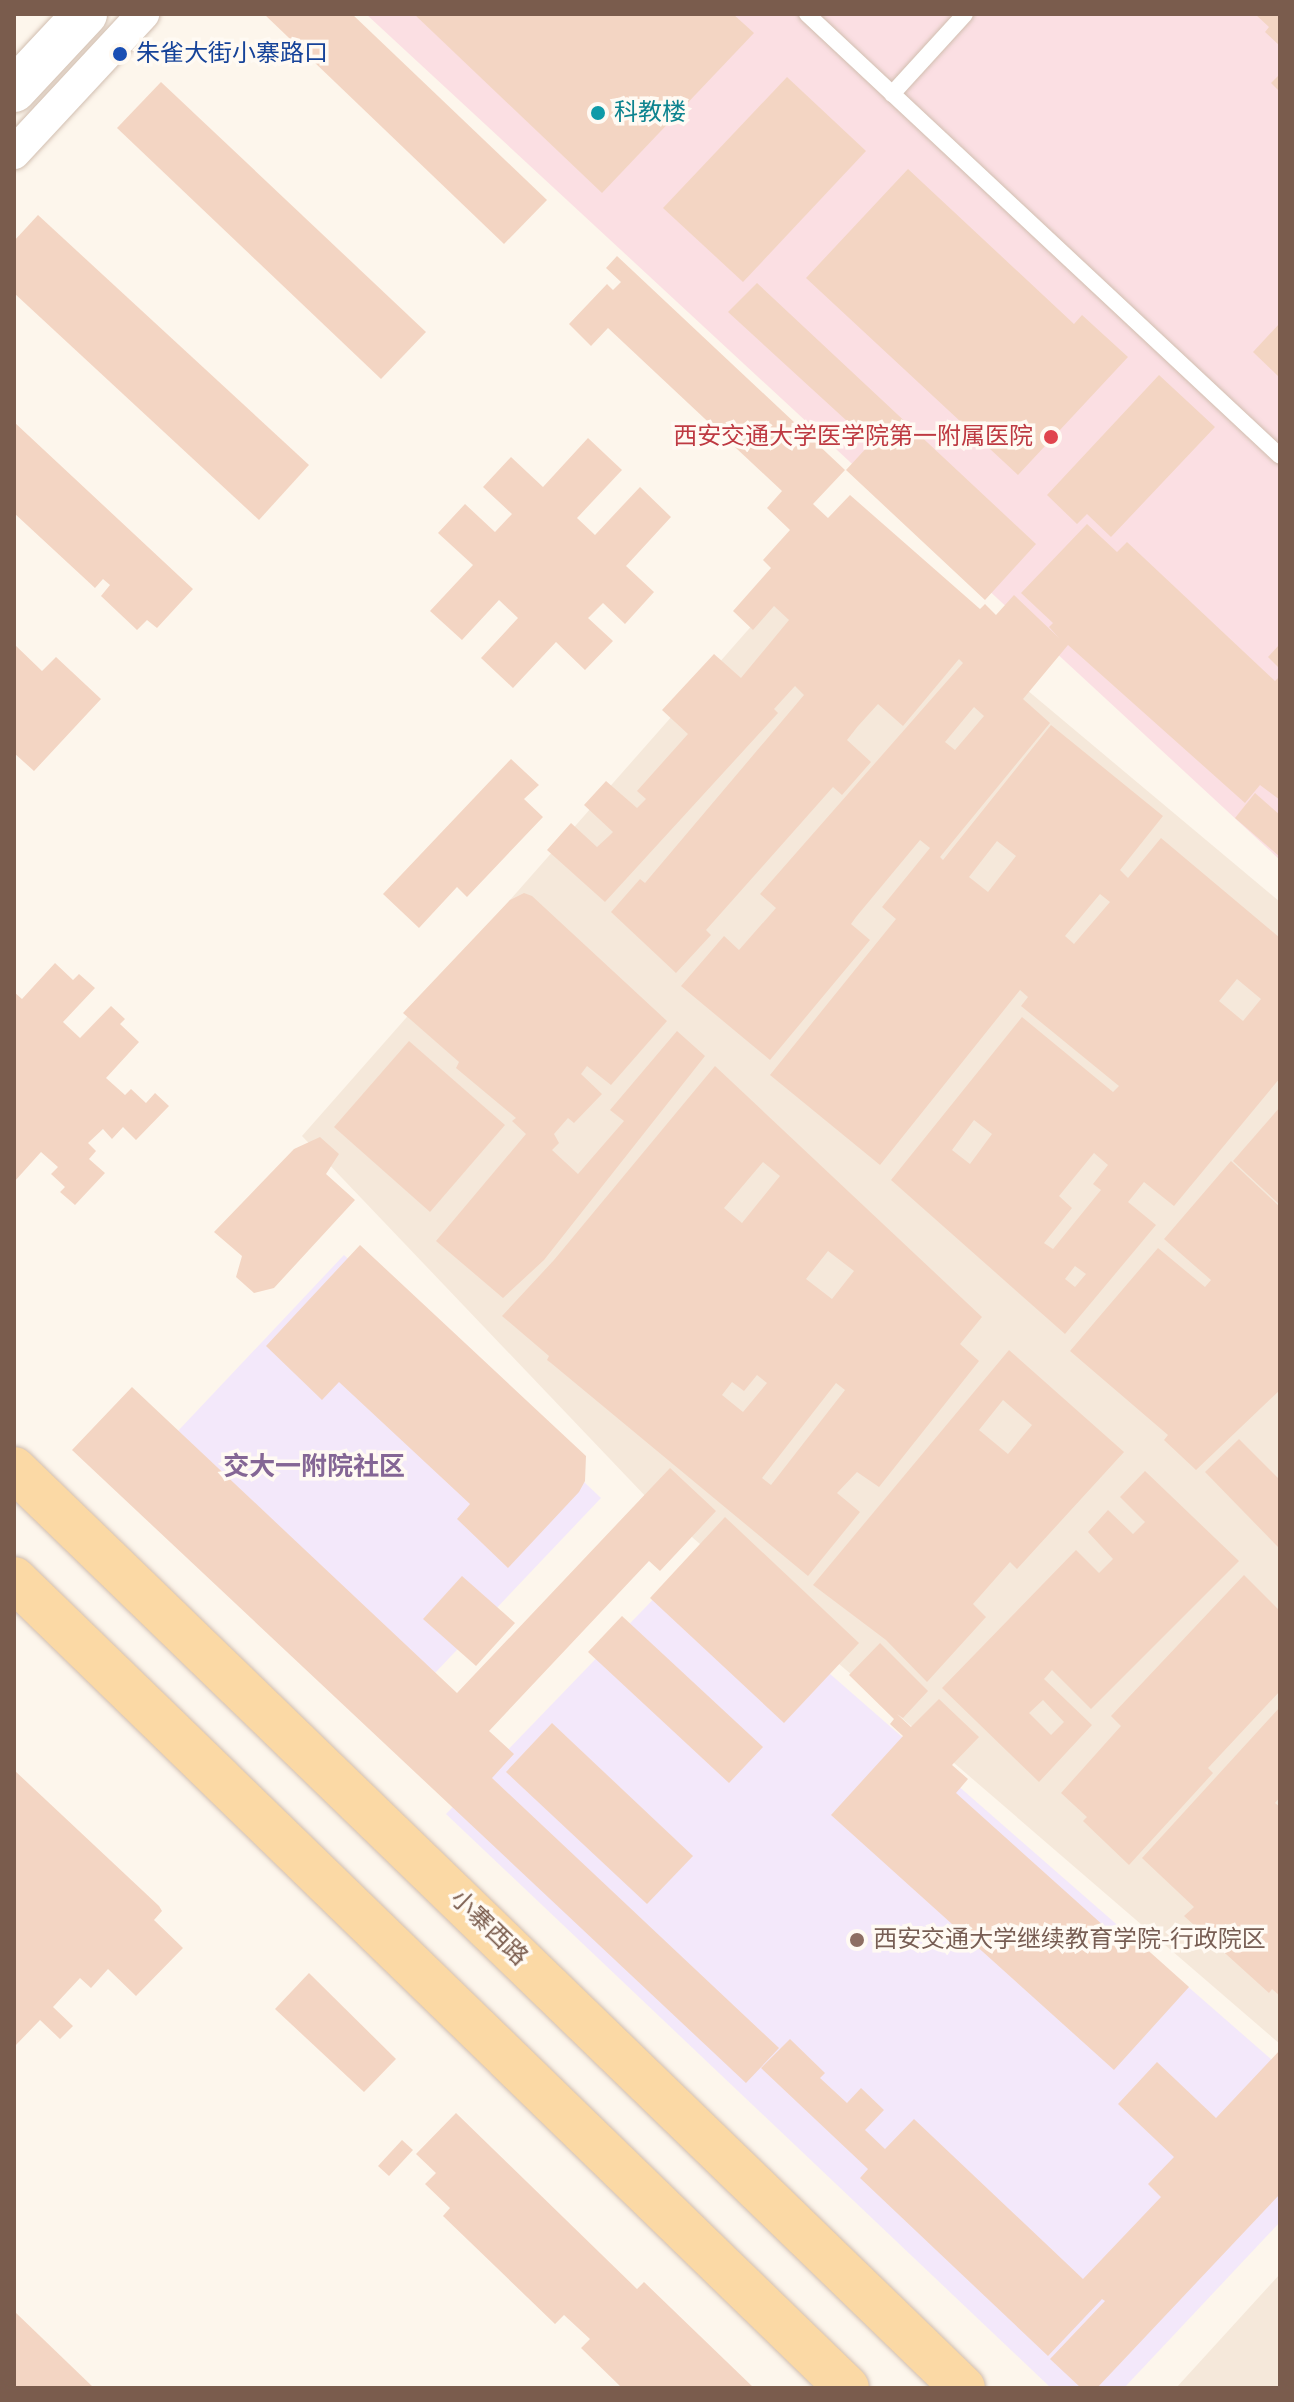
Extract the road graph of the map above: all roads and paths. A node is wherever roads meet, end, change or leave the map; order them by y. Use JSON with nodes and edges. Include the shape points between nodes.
{"nodes":[{"id":1,"x":85,"y":14,"type":"edge"},
{"id":2,"x":143,"y":14,"type":"edge"},
{"id":3,"x":807,"y":14,"type":"edge"},
{"id":4,"x":965,"y":14,"type":"edge"},
{"id":5,"x":14,"y":90,"type":"edge"},
{"id":6,"x":892,"y":94,"type":"junction"},
{"id":7,"x":14,"y":153,"type":"edge"},
{"id":8,"x":1280,"y":456,"type":"edge"},
{"id":9,"x":14,"y":1469,"type":"edge"},
{"id":10,"x":14,"y":1579,"type":"edge"},
{"id":11,"x":847,"y":2388,"type":"edge"},
{"id":12,"x":963,"y":2388,"type":"edge"}],
"edges":[{"from":1,"to":5,"type":"main road"},
{"from":2,"to":7,"type":"street"},
{"from":3,"to":6,"type":"lane"},
{"from":4,"to":6,"type":"lane"},
{"from":6,"to":8,"type":"lane"},
{"from":9,"to":12,"type":"main road","name":"小寨西路"},
{"from":10,"to":11,"type":"main road"}]}
